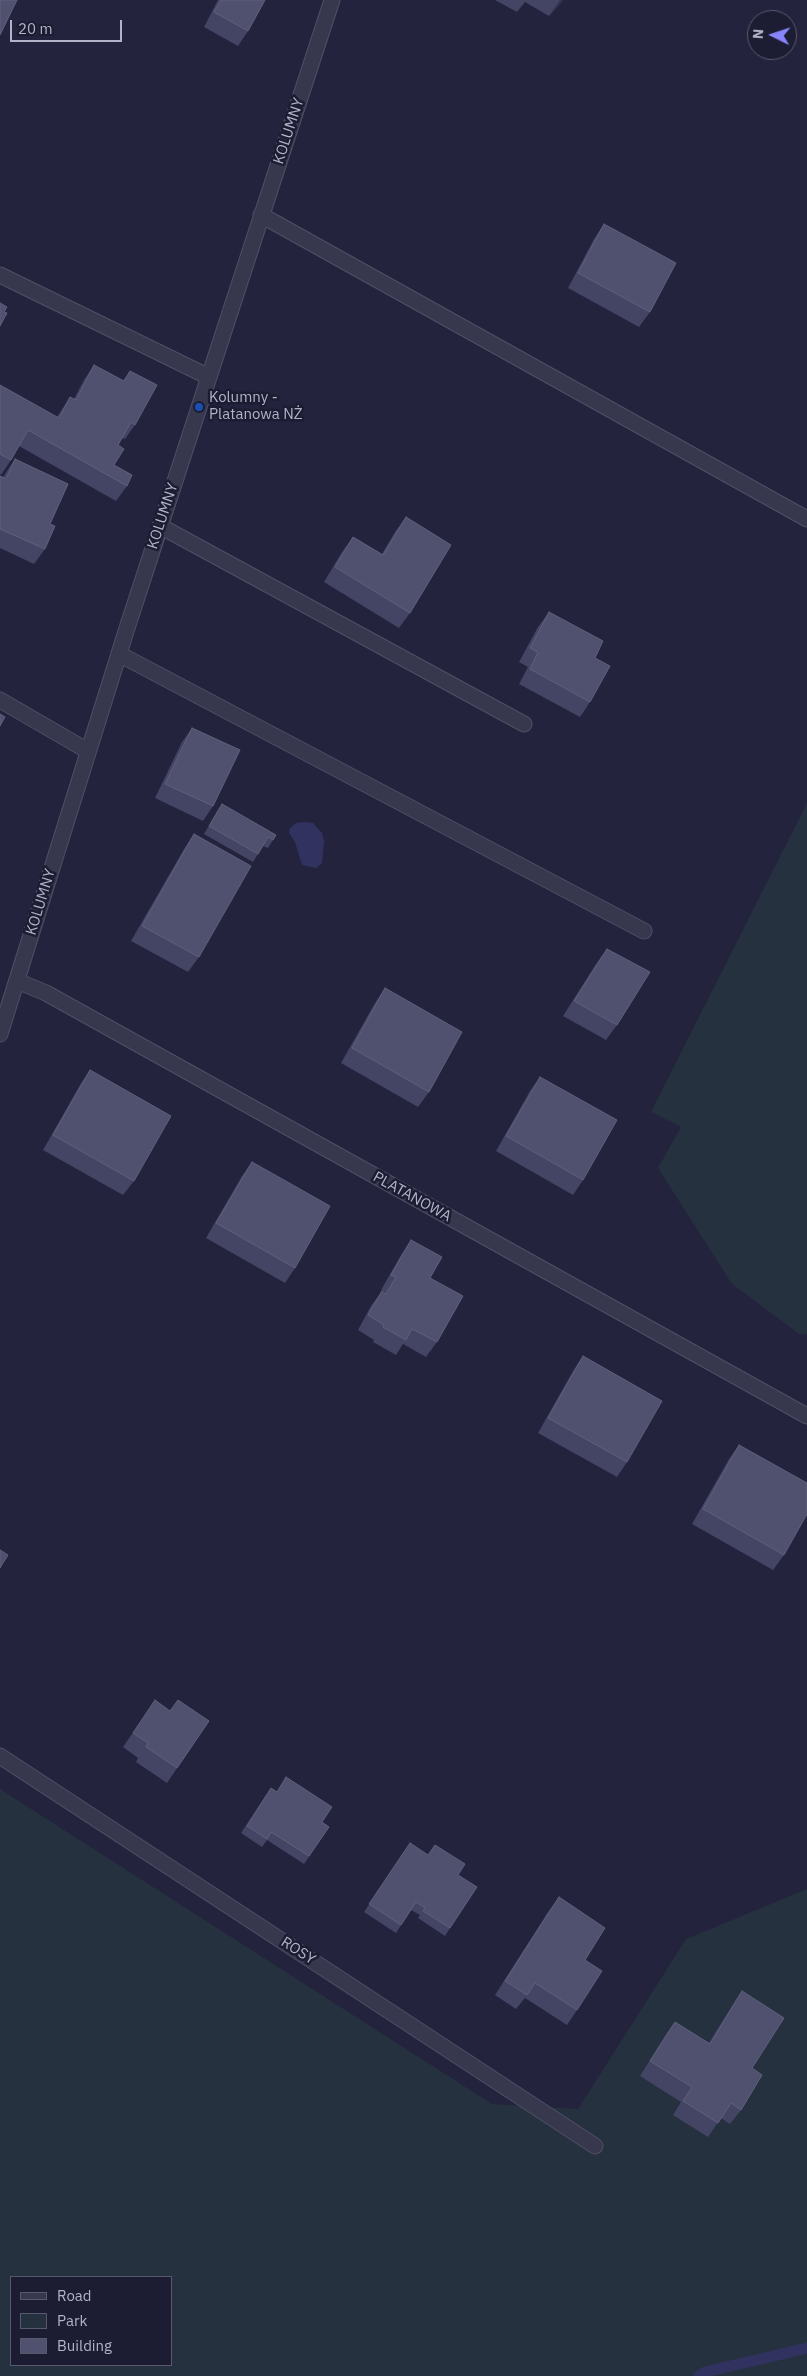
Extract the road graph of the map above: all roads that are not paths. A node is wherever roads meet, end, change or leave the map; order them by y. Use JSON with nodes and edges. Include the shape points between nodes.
{"nodes":[{"id":1,"x":332,"y":0,"type":"edge"},
{"id":2,"x":261,"y":215,"type":"junction"},
{"id":3,"x":0,"y":275,"type":"edge"},
{"id":4,"x":209,"y":377,"type":"junction"},
{"id":5,"x":807,"y":519,"type":"edge"},
{"id":6,"x":160,"y":526,"type":"junction"},
{"id":7,"x":119,"y":654,"type":"junction"},
{"id":8,"x":0,"y":700,"type":"edge"},
{"id":9,"x":524,"y":724,"type":"dead end"},
{"id":10,"x":88,"y":751,"type":"junction"},
{"id":11,"x":644,"y":931,"type":"dead end"},
{"id":12,"x":17,"y":981,"type":"junction"},
{"id":13,"x":0,"y":1034,"type":"edge"},
{"id":14,"x":807,"y":1416,"type":"edge"},
{"id":15,"x":0,"y":1756,"type":"edge"},
{"id":16,"x":595,"y":2146,"type":"dead end"}],
"edges":[{"from":1,"to":2,"type":"street","name":"KOLUMNY"},
{"from":2,"to":4,"type":"street","name":"KOLUMNY"},
{"from":2,"to":5,"type":"street"},
{"from":3,"to":4,"type":"street"},
{"from":4,"to":6,"type":"street","name":"KOLUMNY"},
{"from":6,"to":7,"type":"street","name":"KOLUMNY"},
{"from":6,"to":9,"type":"street"},
{"from":7,"to":10,"type":"street","name":"KOLUMNY"},
{"from":7,"to":11,"type":"street"},
{"from":8,"to":10,"type":"street"},
{"from":10,"to":12,"type":"street","name":"KOLUMNY"},
{"from":12,"to":13,"type":"street","name":"KOLUMNY"},
{"from":12,"to":14,"type":"street","name":"PLATANOWA","via":[[46,994]]},
{"from":15,"to":16,"type":"street","name":"ROSY"}]}
